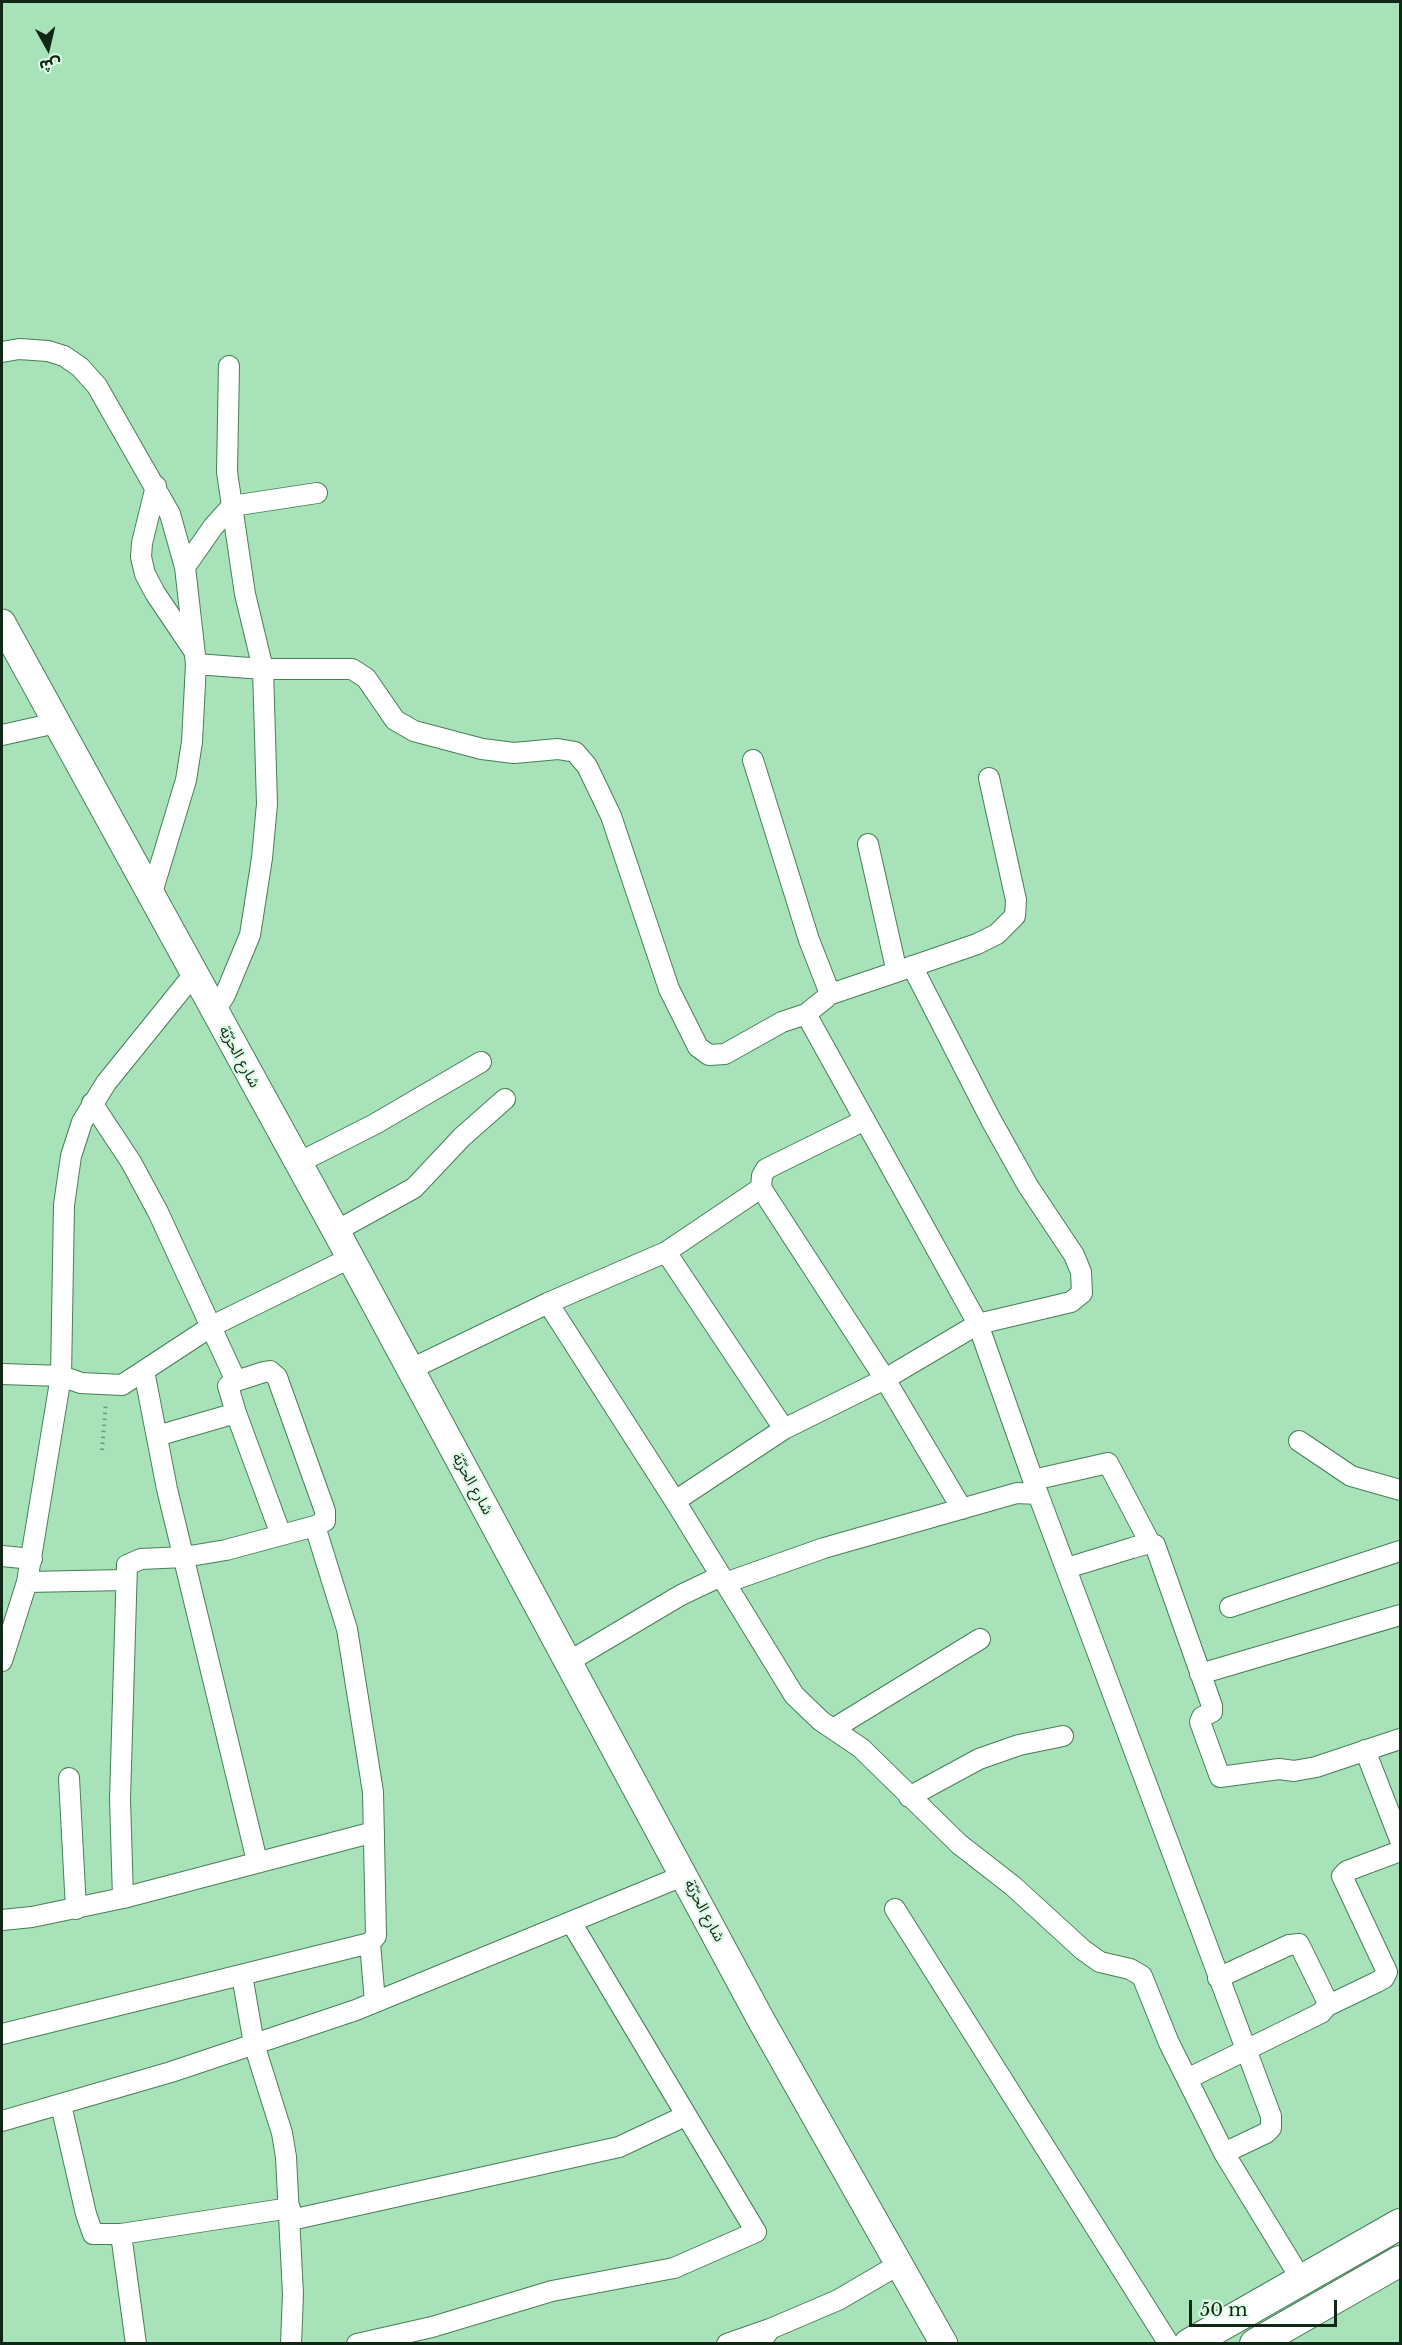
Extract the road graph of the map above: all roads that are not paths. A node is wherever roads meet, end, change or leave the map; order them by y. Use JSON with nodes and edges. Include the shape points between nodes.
{"nodes":[{"id":1,"x":2,"y":352,"type":"edge"},
{"id":2,"x":229,"y":366,"type":"dead end"},
{"id":3,"x":156,"y":486,"type":"junction"},
{"id":4,"x":317,"y":493,"type":"dead end"},
{"id":5,"x":232,"y":506,"type":"junction"},
{"id":6,"x":185,"y":567,"type":"junction"},
{"id":7,"x":2,"y":623,"type":"edge"},
{"id":8,"x":196,"y":658,"type":"junction"},
{"id":9,"x":263,"y":669,"type":"junction"},
{"id":10,"x":56,"y":723,"type":"junction"},
{"id":11,"x":2,"y":735,"type":"edge"},
{"id":12,"x":753,"y":760,"type":"dead end"},
{"id":13,"x":989,"y":778,"type":"dead end"},
{"id":14,"x":868,"y":844,"type":"dead end"},
{"id":15,"x":151,"y":896,"type":"junction"},
{"id":16,"x":912,"y":966,"type":"junction"},
{"id":17,"x":893,"y":973,"type":"junction"},
{"id":18,"x":194,"y":974,"type":"junction"},
{"id":19,"x":828,"y":995,"type":"junction"},
{"id":20,"x":214,"y":1012,"type":"junction"},
{"id":21,"x":806,"y":1014,"type":"junction"},
{"id":22,"x":481,"y":1062,"type":"dead end"},
{"id":23,"x":505,"y":1099,"type":"dead end"},
{"id":24,"x":92,"y":1103,"type":"junction"},
{"id":25,"x":865,"y":1120,"type":"junction"},
{"id":26,"x":298,"y":1163,"type":"junction"},
{"id":27,"x":761,"y":1188,"type":"junction"},
{"id":28,"x":336,"y":1231,"type":"junction"},
{"id":29,"x":666,"y":1252,"type":"junction"},
{"id":30,"x":350,"y":1258,"type":"junction"},
{"id":31,"x":548,"y":1303,"type":"junction"},
{"id":32,"x":978,"y":1324,"type":"junction"},
{"id":33,"x":212,"y":1326,"type":"junction"},
{"id":34,"x":410,"y":1370,"type":"junction"},
{"id":35,"x":144,"y":1371,"type":"junction"},
{"id":36,"x":2,"y":1374,"type":"edge"},
{"id":37,"x":61,"y":1376,"type":"junction"},
{"id":38,"x":885,"y":1379,"type":"junction"},
{"id":39,"x":236,"y":1381,"type":"junction"},
{"id":40,"x":236,"y":1413,"type":"junction"},
{"id":41,"x":784,"y":1429,"type":"junction"},
{"id":42,"x":156,"y":1436,"type":"junction"},
{"id":43,"x":1299,"y":1441,"type":"dead end"},
{"id":44,"x":1036,"y":1487,"type":"junction"},
{"id":45,"x":1401,"y":1490,"type":"edge"},
{"id":46,"x":675,"y":1501,"type":"junction"},
{"id":47,"x":962,"y":1509,"type":"junction"},
{"id":48,"x":315,"y":1526,"type":"junction"},
{"id":49,"x":281,"y":1535,"type":"junction"},
{"id":50,"x":1150,"y":1543,"type":"junction"},
{"id":51,"x":1401,"y":1551,"type":"edge"},
{"id":52,"x":2,"y":1556,"type":"edge"},
{"id":53,"x":184,"y":1557,"type":"junction"},
{"id":54,"x":32,"y":1559,"type":"junction"},
{"id":55,"x":1067,"y":1568,"type":"junction"},
{"id":56,"x":723,"y":1579,"type":"junction"},
{"id":57,"x":125,"y":1580,"type":"junction"},
{"id":58,"x":27,"y":1582,"type":"junction"},
{"id":59,"x":1230,"y":1607,"type":"dead end"},
{"id":60,"x":1401,"y":1615,"type":"edge"},
{"id":61,"x":980,"y":1639,"type":"dead end"},
{"id":62,"x":2,"y":1661,"type":"edge"},
{"id":63,"x":568,"y":1662,"type":"junction"},
{"id":64,"x":1200,"y":1674,"type":"junction"},
{"id":65,"x":833,"y":1729,"type":"junction"},
{"id":66,"x":1064,"y":1736,"type":"dead end"},
{"id":67,"x":1401,"y":1739,"type":"edge"},
{"id":68,"x":1365,"y":1750,"type":"junction"},
{"id":69,"x":69,"y":1778,"type":"dead end"},
{"id":70,"x":909,"y":1797,"type":"junction"},
{"id":71,"x":374,"y":1832,"type":"junction"},
{"id":72,"x":1401,"y":1840,"type":"edge"},
{"id":73,"x":1401,"y":1851,"type":"edge"},
{"id":74,"x":257,"y":1861,"type":"junction"},
{"id":75,"x":685,"y":1875,"type":"junction"},
{"id":76,"x":123,"y":1898,"type":"junction"},
{"id":77,"x":76,"y":1909,"type":"junction"},
{"id":78,"x":895,"y":1909,"type":"dead end"},
{"id":79,"x":2,"y":1920,"type":"edge"},
{"id":80,"x":572,"y":1922,"type":"junction"},
{"id":81,"x":370,"y":1943,"type":"junction"},
{"id":82,"x":242,"y":1975,"type":"junction"},
{"id":83,"x":1218,"y":1978,"type":"junction"},
{"id":84,"x":375,"y":2002,"type":"junction"},
{"id":85,"x":1327,"y":2006,"type":"junction"},
{"id":86,"x":2,"y":2034,"type":"edge"},
{"id":87,"x":254,"y":2044,"type":"junction"},
{"id":88,"x":1246,"y":2049,"type":"junction"},
{"id":89,"x":1187,"y":2079,"type":"junction"},
{"id":90,"x":61,"y":2105,"type":"junction"},
{"id":91,"x":685,"y":2116,"type":"junction"},
{"id":92,"x":2,"y":2121,"type":"edge"},
{"id":93,"x":1224,"y":2152,"type":"junction"},
{"id":94,"x":290,"y":2214,"type":"junction"},
{"id":95,"x":1399,"y":2228,"type":"edge"},
{"id":96,"x":121,"y":2234,"type":"junction"},
{"id":97,"x":1401,"y":2260,"type":"edge"},
{"id":98,"x":898,"y":2265,"type":"junction"},
{"id":99,"x":1301,"y":2279,"type":"junction"},
{"id":100,"x":765,"y":2336,"type":"edge"},
{"id":101,"x":136,"y":2343,"type":"edge"},
{"id":102,"x":289,"y":2343,"type":"edge"},
{"id":103,"x":357,"y":2343,"type":"edge"},
{"id":104,"x":727,"y":2343,"type":"edge"},
{"id":105,"x":944,"y":2343,"type":"edge"},
{"id":106,"x":1169,"y":2343,"type":"edge"},
{"id":107,"x":1189,"y":2343,"type":"edge"},
{"id":108,"x":1255,"y":2343,"type":"edge"}],
"edges":[{"from":1,"to":3,"type":"street","via":[[48,351],[80,367],[97,386]]},
{"from":2,"to":5,"type":"street","via":[[226,452]]},
{"from":3,"to":6,"type":"street","via":[[170,514]]},
{"from":3,"to":8,"type":"street","via":[[141,557],[155,593]]},
{"from":4,"to":5,"type":"street"},
{"from":5,"to":6,"type":"street"},
{"from":5,"to":9,"type":"street","via":[[245,594]]},
{"from":6,"to":8,"type":"street"},
{"from":7,"to":10,"type":"main road","name":"شارع الحرّيّة"},
{"from":8,"to":9,"type":"street"},
{"from":8,"to":15,"type":"street","via":[[186,780]]},
{"from":9,"to":20,"type":"street","via":[[267,804],[258,890],[250,935]]},
{"from":9,"to":21,"type":"street","via":[[352,669],[366,678],[395,720],[414,731],[482,749],[575,752],[587,766],[611,816],[669,989],[698,1047],[709,1055],[725,1054],[782,1022]]},
{"from":10,"to":11,"type":"street"},
{"from":10,"to":15,"type":"main road","name":"شارع الحرّيّة"},
{"from":12,"to":19,"type":"street"},
{"from":13,"to":16,"type":"street","via":[[1016,900],[1015,916],[997,934]]},
{"from":14,"to":17,"type":"street","via":[[895,956]]},
{"from":15,"to":18,"type":"main road","name":"شارع الحرّيّة"},
{"from":16,"to":17,"type":"street"},
{"from":16,"to":32,"type":"street","via":[[991,1120],[1081,1272],[1082,1293],[1071,1302]]},
{"from":17,"to":19,"type":"street"},
{"from":18,"to":20,"type":"main road","name":"شارع الحرّيّة"},
{"from":18,"to":24,"type":"street"},
{"from":19,"to":21,"type":"street"},
{"from":20,"to":26,"type":"main road","name":"شارع الحرّيّة"},
{"from":21,"to":25,"type":"street"},
{"from":22,"to":26,"type":"street","via":[[375,1124]]},
{"from":23,"to":28,"type":"street","via":[[454,1144],[414,1188]]},
{"from":24,"to":33,"type":"street","via":[[132,1162]]},
{"from":24,"to":37,"type":"street","via":[[76,1136],[64,1205]]},
{"from":25,"to":27,"type":"street","via":[[766,1170]]},
{"from":25,"to":32,"type":"street"},
{"from":26,"to":28,"type":"main road","name":"شارع الحرّيّة"},
{"from":27,"to":29,"type":"street"},
{"from":27,"to":38,"type":"street"},
{"from":28,"to":30,"type":"main road","name":"شارع الحرّيّة"},
{"from":29,"to":31,"type":"street"},
{"from":29,"to":41,"type":"street"},
{"from":30,"to":33,"type":"street"},
{"from":30,"to":34,"type":"main road","name":"شارع الحرّيّة"},
{"from":31,"to":34,"type":"street"},
{"from":31,"to":46,"type":"street"},
{"from":32,"to":38,"type":"street"},
{"from":32,"to":44,"type":"street"},
{"from":33,"to":35,"type":"street"},
{"from":33,"to":39,"type":"street"},
{"from":34,"to":63,"type":"main road","name":"شارع الحرّيّة"},
{"from":35,"to":37,"type":"street","via":[[122,1385],[107,1386]]},
{"from":35,"to":42,"type":"street"},
{"from":36,"to":37,"type":"street"},
{"from":37,"to":54,"type":"street"},
{"from":38,"to":41,"type":"street"},
{"from":38,"to":47,"type":"street"},
{"from":39,"to":40,"type":"street","via":[[228,1386]]},
{"from":39,"to":48,"type":"street","via":[[270,1371],[277,1377],[325,1511],[325,1521]]},
{"from":40,"to":42,"type":"street"},
{"from":40,"to":49,"type":"street"},
{"from":41,"to":46,"type":"street"},
{"from":42,"to":53,"type":"street"},
{"from":43,"to":45,"type":"street","via":[[1351,1476]]},
{"from":44,"to":47,"type":"street"},
{"from":44,"to":50,"type":"street","via":[[1108,1463]]},
{"from":44,"to":55,"type":"street"},
{"from":46,"to":56,"type":"street"},
{"from":47,"to":56,"type":"street"},
{"from":48,"to":49,"type":"street"},
{"from":48,"to":71,"type":"street","via":[[347,1629],[369,1760]]},
{"from":49,"to":53,"type":"street"},
{"from":50,"to":55,"type":"street"},
{"from":50,"to":64,"type":"street","via":[[1157,1548]]},
{"from":51,"to":59,"type":"street"},
{"from":52,"to":54,"type":"street"},
{"from":53,"to":57,"type":"street","via":[[132,1561],[126,1565]]},
{"from":53,"to":74,"type":"street"},
{"from":54,"to":58,"type":"street"},
{"from":55,"to":83,"type":"street"},
{"from":56,"to":63,"type":"street","via":[[673,1600]]},
{"from":56,"to":65,"type":"street","via":[[794,1695]]},
{"from":57,"to":58,"type":"street"},
{"from":57,"to":76,"type":"street","via":[[120,1799]]},
{"from":58,"to":62,"type":"street"},
{"from":60,"to":64,"type":"street"},
{"from":61,"to":65,"type":"street"},
{"from":63,"to":75,"type":"main road","name":"شارع الحرّيّة"},
{"from":64,"to":68,"type":"street","via":[[1213,1710],[1200,1722],[1220,1777],[1316,1767]]},
{"from":65,"to":70,"type":"street","via":[[861,1748]]},
{"from":66,"to":70,"type":"street","via":[[979,1759]]},
{"from":67,"to":68,"type":"street"},
{"from":68,"to":72,"type":"street"},
{"from":69,"to":77,"type":"street"},
{"from":70,"to":89,"type":"street","via":[[1083,1950],[1100,1962],[1142,1976]]},
{"from":71,"to":74,"type":"street"},
{"from":71,"to":81,"type":"street","via":[[376,1936]]},
{"from":73,"to":85,"type":"street","via":[[1342,1876],[1387,1972],[1377,1982]]},
{"from":74,"to":76,"type":"street"},
{"from":75,"to":80,"type":"street"},
{"from":75,"to":98,"type":"main road","name":"شارع الحرّيّة"},
{"from":76,"to":77,"type":"street"},
{"from":77,"to":79,"type":"street"},
{"from":78,"to":106,"type":"street"},
{"from":80,"to":84,"type":"street"},
{"from":80,"to":91,"type":"street"},
{"from":81,"to":82,"type":"street"},
{"from":81,"to":84,"type":"street"},
{"from":82,"to":86,"type":"street"},
{"from":82,"to":87,"type":"street"},
{"from":83,"to":85,"type":"street","via":[[1298,1943]]},
{"from":83,"to":88,"type":"street"},
{"from":84,"to":87,"type":"street"},
{"from":85,"to":88,"type":"street","via":[[1322,2013]]},
{"from":87,"to":90,"type":"street"},
{"from":87,"to":94,"type":"street","via":[[282,2133]]},
{"from":88,"to":89,"type":"street"},
{"from":88,"to":93,"type":"street","via":[[1272,2122],[1266,2133]]},
{"from":89,"to":93,"type":"street"},
{"from":90,"to":92,"type":"street"},
{"from":90,"to":96,"type":"street","via":[[89,2228],[98,2235]]},
{"from":91,"to":94,"type":"street","via":[[619,2147]]},
{"from":91,"to":103,"type":"street","via":[[756,2228],[753,2235],[674,2268],[552,2291],[432,2327]]},
{"from":93,"to":99,"type":"street"},
{"from":94,"to":96,"type":"street"},
{"from":94,"to":102,"type":"street"},
{"from":95,"to":99,"type":"main road"},
{"from":96,"to":101,"type":"street"},
{"from":97,"to":108,"type":"main road"},
{"from":98,"to":100,"type":"street"},
{"from":98,"to":105,"type":"main road","name":"شارع الحرّيّة"},
{"from":99,"to":107,"type":"main road"},
{"from":100,"to":104,"type":"street"}]}
